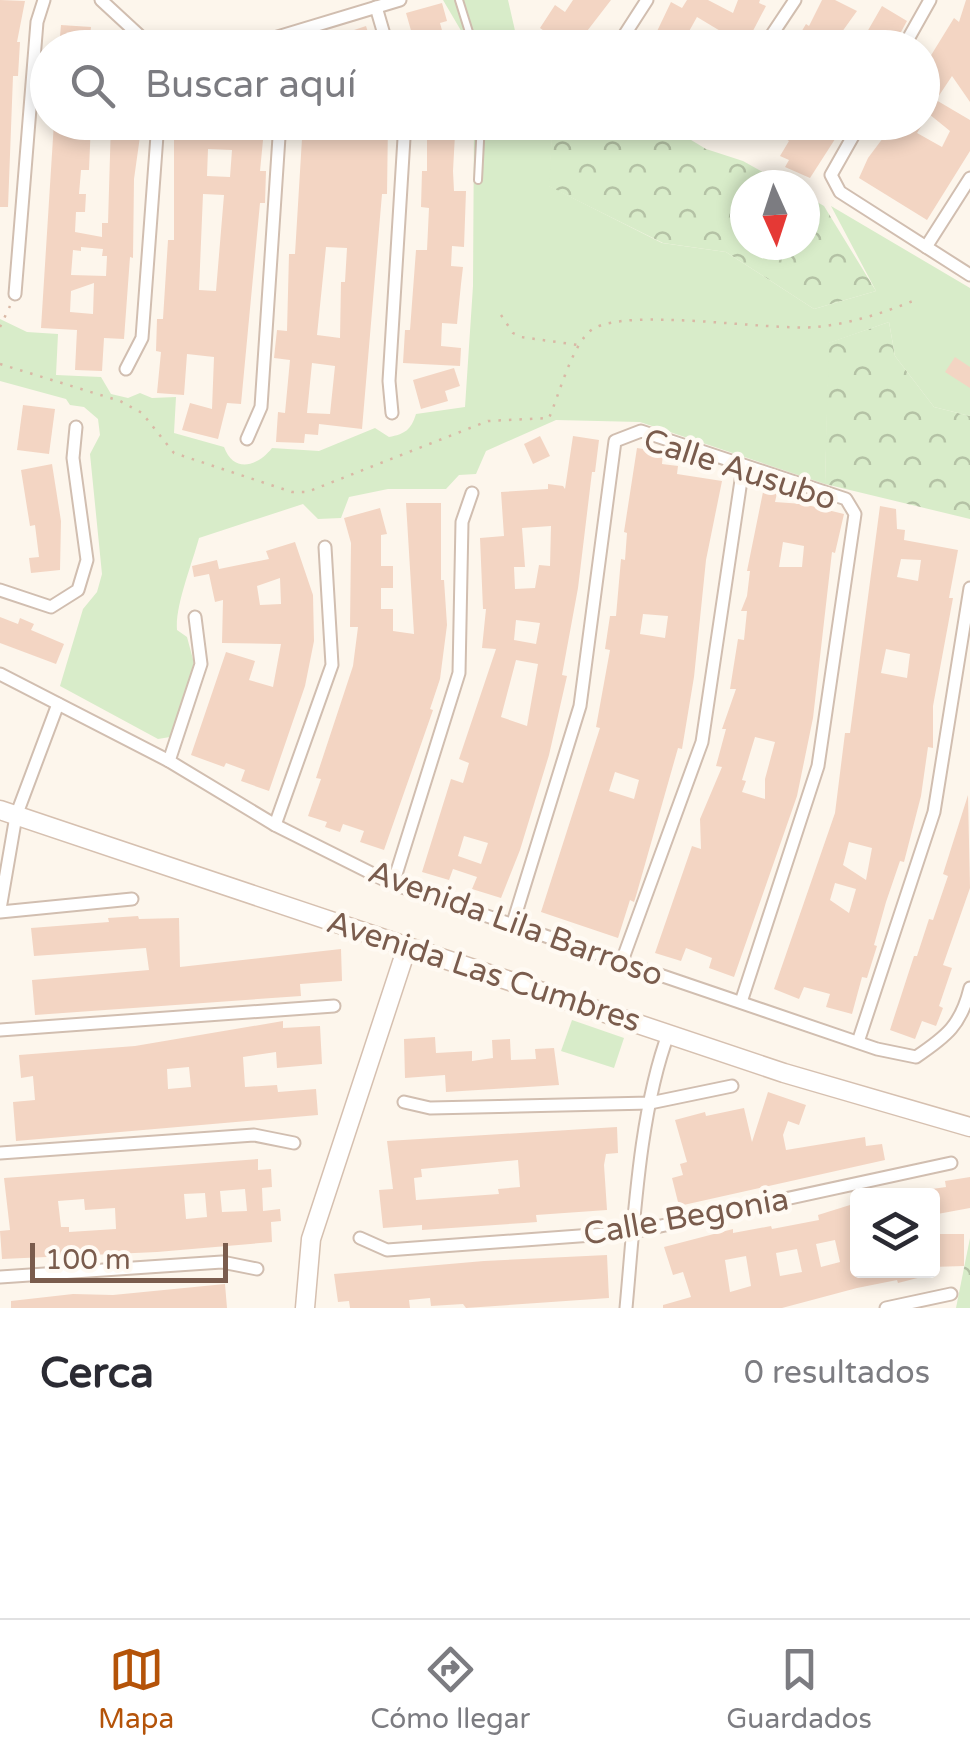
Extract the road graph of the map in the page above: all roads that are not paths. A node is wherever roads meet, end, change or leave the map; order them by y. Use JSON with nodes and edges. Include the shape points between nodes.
{"nodes":[{"id":1,"x":44,"y":0,"type":"edge"},
{"id":2,"x":101,"y":0,"type":"edge"},
{"id":3,"x":400,"y":0,"type":"edge"},
{"id":4,"x":459,"y":0,"type":"edge"},
{"id":5,"x":647,"y":0,"type":"edge"},
{"id":6,"x":796,"y":0,"type":"edge"},
{"id":7,"x":930,"y":0,"type":"edge"},
{"id":8,"x":376,"y":7,"type":"junction"},
{"id":9,"x":36,"y":30,"type":"edge"},
{"id":10,"x":134,"y":30,"type":"edge"},
{"id":11,"x":308,"y":30,"type":"edge"},
{"id":12,"x":383,"y":30,"type":"edge"},
{"id":13,"x":468,"y":30,"type":"edge"},
{"id":14,"x":628,"y":30,"type":"edge"},
{"id":15,"x":775,"y":30,"type":"edge"},
{"id":16,"x":913,"y":30,"type":"edge"},
{"id":17,"x":30,"y":109,"type":"edge"},
{"id":18,"x":157,"y":140,"type":"edge"},
{"id":19,"x":279,"y":140,"type":"edge"},
{"id":20,"x":403,"y":140,"type":"edge"},
{"id":21,"x":480,"y":140,"type":"edge"},
{"id":22,"x":850,"y":140,"type":"edge"},
{"id":23,"x":970,"y":178,"type":"edge"},
{"id":24,"x":478,"y":180,"type":"dead end"},
{"id":25,"x":926,"y":248,"type":"junction"},
{"id":26,"x":970,"y":275,"type":"edge"},
{"id":27,"x":15,"y":294,"type":"road end"},
{"id":28,"x":126,"y":369,"type":"dead end"},
{"id":29,"x":392,"y":413,"type":"dead end"},
{"id":30,"x":76,"y":427,"type":"dead end"},
{"id":31,"x":246,"y":439,"type":"dead end"},
{"id":32,"x":743,"y":466,"type":"junction"},
{"id":33,"x":472,"y":493,"type":"dead end"},
{"id":34,"x":325,"y":548,"type":"dead end"},
{"id":35,"x":970,"y":588,"type":"edge"},
{"id":36,"x":0,"y":590,"type":"edge"},
{"id":37,"x":195,"y":617,"type":"dead end"},
{"id":38,"x":0,"y":674,"type":"edge"},
{"id":39,"x":58,"y":704,"type":"junction"},
{"id":40,"x":169,"y":761,"type":"junction"},
{"id":41,"x":8,"y":813,"type":"edge"},
{"id":42,"x":275,"y":825,"type":"junction"},
{"id":43,"x":394,"y":884,"type":"junction"},
{"id":44,"x":132,"y":898,"type":"dead end"},
{"id":45,"x":0,"y":910,"type":"edge"},
{"id":46,"x":512,"y":926,"type":"junction"},
{"id":47,"x":407,"y":947,"type":"junction"},
{"id":48,"x":622,"y":962,"type":"junction"},
{"id":49,"x":970,"y":988,"type":"edge"},
{"id":50,"x":741,"y":1002,"type":"junction"},
{"id":51,"x":334,"y":1006,"type":"dead end"},
{"id":52,"x":0,"y":1030,"type":"edge"},
{"id":53,"x":669,"y":1032,"type":"junction"},
{"id":54,"x":858,"y":1042,"type":"junction"},
{"id":55,"x":732,"y":1086,"type":"dead end"},
{"id":56,"x":404,"y":1102,"type":"dead end"},
{"id":57,"x":650,"y":1103,"type":"junction"},
{"id":58,"x":970,"y":1127,"type":"edge"},
{"id":59,"x":294,"y":1143,"type":"dead end"},
{"id":60,"x":0,"y":1153,"type":"edge"},
{"id":61,"x":951,"y":1163,"type":"dead end"},
{"id":62,"x":633,"y":1232,"type":"junction"},
{"id":63,"x":360,"y":1238,"type":"dead end"},
{"id":64,"x":257,"y":1270,"type":"dead end"},
{"id":65,"x":0,"y":1277,"type":"edge"},
{"id":66,"x":951,"y":1294,"type":"dead end"},
{"id":67,"x":305,"y":1308,"type":"edge"},
{"id":68,"x":626,"y":1308,"type":"edge"},
{"id":69,"x":886,"y":1308,"type":"edge"}],
"edges":[{"from":1,"to":9,"type":"street"},
{"from":2,"to":10,"type":"street"},
{"from":3,"to":8,"type":"street"},
{"from":4,"to":13,"type":"lane"},
{"from":5,"to":14,"type":"street"},
{"from":6,"to":15,"type":"street"},
{"from":7,"to":16,"type":"street"},
{"from":8,"to":11,"type":"street"},
{"from":8,"to":12,"type":"street"},
{"from":17,"to":27,"type":"street"},
{"from":18,"to":28,"type":"street","via":[[142,338]]},
{"from":19,"to":31,"type":"street","via":[[260,407]]},
{"from":20,"to":29,"type":"street"},
{"from":21,"to":24,"type":"lane"},
{"from":22,"to":25,"type":"street","via":[[831,175],[840,192]]},
{"from":23,"to":25,"type":"street"},
{"from":25,"to":26,"type":"street"},
{"from":30,"to":36,"type":"street","via":[[73,458],[86,560],[78,590],[50,607]]},
{"from":32,"to":46,"type":"street","name":"Calle Ausubo","via":[[640,430],[615,441],[580,706]]},
{"from":32,"to":48,"type":"street","via":[[702,742]]},
{"from":32,"to":50,"type":"street","name":"Calle Ausubo","via":[[846,500],[855,514],[818,766]]},
{"from":33,"to":43,"type":"street","via":[[462,522],[459,673]]},
{"from":34,"to":42,"type":"street","via":[[332,666]]},
{"from":35,"to":54,"type":"street","via":[[934,812]]},
{"from":37,"to":40,"type":"street","via":[[201,664]]},
{"from":38,"to":39,"type":"street","name":"Avenida Lila Barroso"},
{"from":39,"to":40,"type":"street","name":"Avenida Lila Barroso"},
{"from":39,"to":41,"type":"street"},
{"from":40,"to":42,"type":"street","name":"Avenida Lila Barroso"},
{"from":41,"to":45,"type":"street"},
{"from":41,"to":47,"type":"street","name":"Avenida Las Cumbres"},
{"from":42,"to":43,"type":"street","name":"Avenida Lila Barroso"},
{"from":43,"to":46,"type":"street","name":"Avenida Lila Barroso"},
{"from":44,"to":45,"type":"street"},
{"from":46,"to":48,"type":"street","name":"Avenida Lila Barroso"},
{"from":47,"to":53,"type":"street","name":"Avenida Las Cumbres"},
{"from":47,"to":67,"type":"street","via":[[311,1240]]},
{"from":48,"to":50,"type":"street","name":"Avenida Lila Barroso"},
{"from":49,"to":54,"type":"street","name":"Avenida Lila Barroso","via":[[964,1014],[944,1039],[916,1057]]},
{"from":50,"to":54,"type":"street","name":"Avenida Lila Barroso"},
{"from":51,"to":52,"type":"street"},
{"from":53,"to":57,"type":"street"},
{"from":53,"to":58,"type":"street","name":"Avenida Las Cumbres"},
{"from":55,"to":57,"type":"street"},
{"from":56,"to":57,"type":"street","via":[[430,1108]]},
{"from":57,"to":62,"type":"street"},
{"from":59,"to":60,"type":"street","via":[[254,1136]]},
{"from":61,"to":62,"type":"street","name":"Calle Begonia"},
{"from":62,"to":63,"type":"street","name":"Calle Begonia","via":[[387,1250]]},
{"from":62,"to":68,"type":"street"},
{"from":64,"to":65,"type":"street","via":[[222,1262]]},
{"from":66,"to":69,"type":"street"}]}
